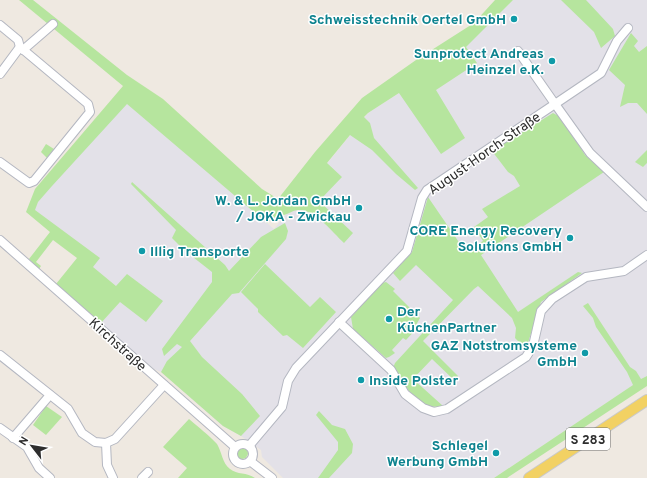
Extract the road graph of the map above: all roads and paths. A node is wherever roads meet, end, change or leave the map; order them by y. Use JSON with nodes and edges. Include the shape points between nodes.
{"nodes":[{"id":1,"x":53,"y":24,"type":"dead end"},
{"id":2,"x":0,"y":25,"type":"edge"},
{"id":3,"x":628,"y":28,"type":"dead end"},
{"id":4,"x":22,"y":49,"type":"junction"},
{"id":5,"x":518,"y":51,"type":"dead end"},
{"id":6,"x":1,"y":69,"type":"edge"},
{"id":7,"x":555,"y":104,"type":"junction"},
{"id":8,"x":0,"y":162,"type":"edge"},
{"id":9,"x":647,"y":208,"type":"edge"},
{"id":10,"x":0,"y":240,"type":"edge"},
{"id":11,"x":647,"y":255,"type":"edge"},
{"id":12,"x":339,"y":322,"type":"junction"},
{"id":13,"x":0,"y":355,"type":"edge"},
{"id":14,"x":164,"y":385,"type":"junction"},
{"id":15,"x":50,"y":395,"type":"junction"},
{"id":16,"x":647,"y":400,"type":"edge"},
{"id":17,"x":0,"y":428,"type":"edge"},
{"id":18,"x":13,"y":438,"type":"junction"},
{"id":19,"x":106,"y":443,"type":"junction"},
{"id":20,"x":249,"y":446,"type":"junction"},
{"id":21,"x":235,"y":447,"type":"junction"},
{"id":22,"x":250,"y":461,"type":"junction"},
{"id":23,"x":148,"y":472,"type":"dead end"},
{"id":24,"x":50,"y":478,"type":"edge"},
{"id":25,"x":113,"y":478,"type":"edge"},
{"id":26,"x":142,"y":478,"type":"edge"},
{"id":27,"x":272,"y":478,"type":"edge"},
{"id":28,"x":529,"y":478,"type":"edge"}],
"edges":[{"from":1,"to":4,"type":"street"},
{"from":2,"to":4,"type":"street","via":[[18,40]]},
{"from":3,"to":7,"type":"street","via":[[617,41],[601,73]]},
{"from":4,"to":6,"type":"street"},
{"from":4,"to":8,"type":"street","via":[[88,104],[90,112],[34,181],[29,183]]},
{"from":5,"to":7,"type":"street","name":"August-Horch-Straße"},
{"from":7,"to":9,"type":"street","name":"August-Horch-Straße","via":[[590,153]]},
{"from":7,"to":12,"type":"street","name":"August-Horch-Straße","via":[[427,190],[422,198],[407,251]]},
{"from":10,"to":14,"type":"street","name":"Kirchstraße"},
{"from":11,"to":12,"type":"street","via":[[624,271],[586,277],[552,299],[541,311],[533,346],[526,357],[440,412],[426,410],[405,394],[390,370]]},
{"from":12,"to":20,"type":"street","name":"August-Horch-Straße","via":[[291,374],[282,407]]},
{"from":13,"to":15,"type":"street"},
{"from":14,"to":19,"type":"street","via":[[115,439]]},
{"from":14,"to":21,"type":"street","name":"Kirchstraße"},
{"from":15,"to":18,"type":"street"},
{"from":15,"to":19,"type":"street","via":[[68,409],[82,433],[95,442]]},
{"from":16,"to":28,"type":"main road","number":"S 283"},
{"from":17,"to":18,"type":"street"},
{"from":18,"to":24,"type":"street","via":[[27,447],[39,468]]},
{"from":19,"to":25,"type":"street","via":[[107,465]]},
{"from":20,"to":21,"type":"street","via":[[243,444]]},
{"from":20,"to":22,"type":"street","via":[[253,453]]},
{"from":21,"to":22,"type":"street","via":[[232,454],[236,461],[242,464]]},
{"from":22,"to":27,"type":"street"},
{"from":23,"to":26,"type":"street"}]}
